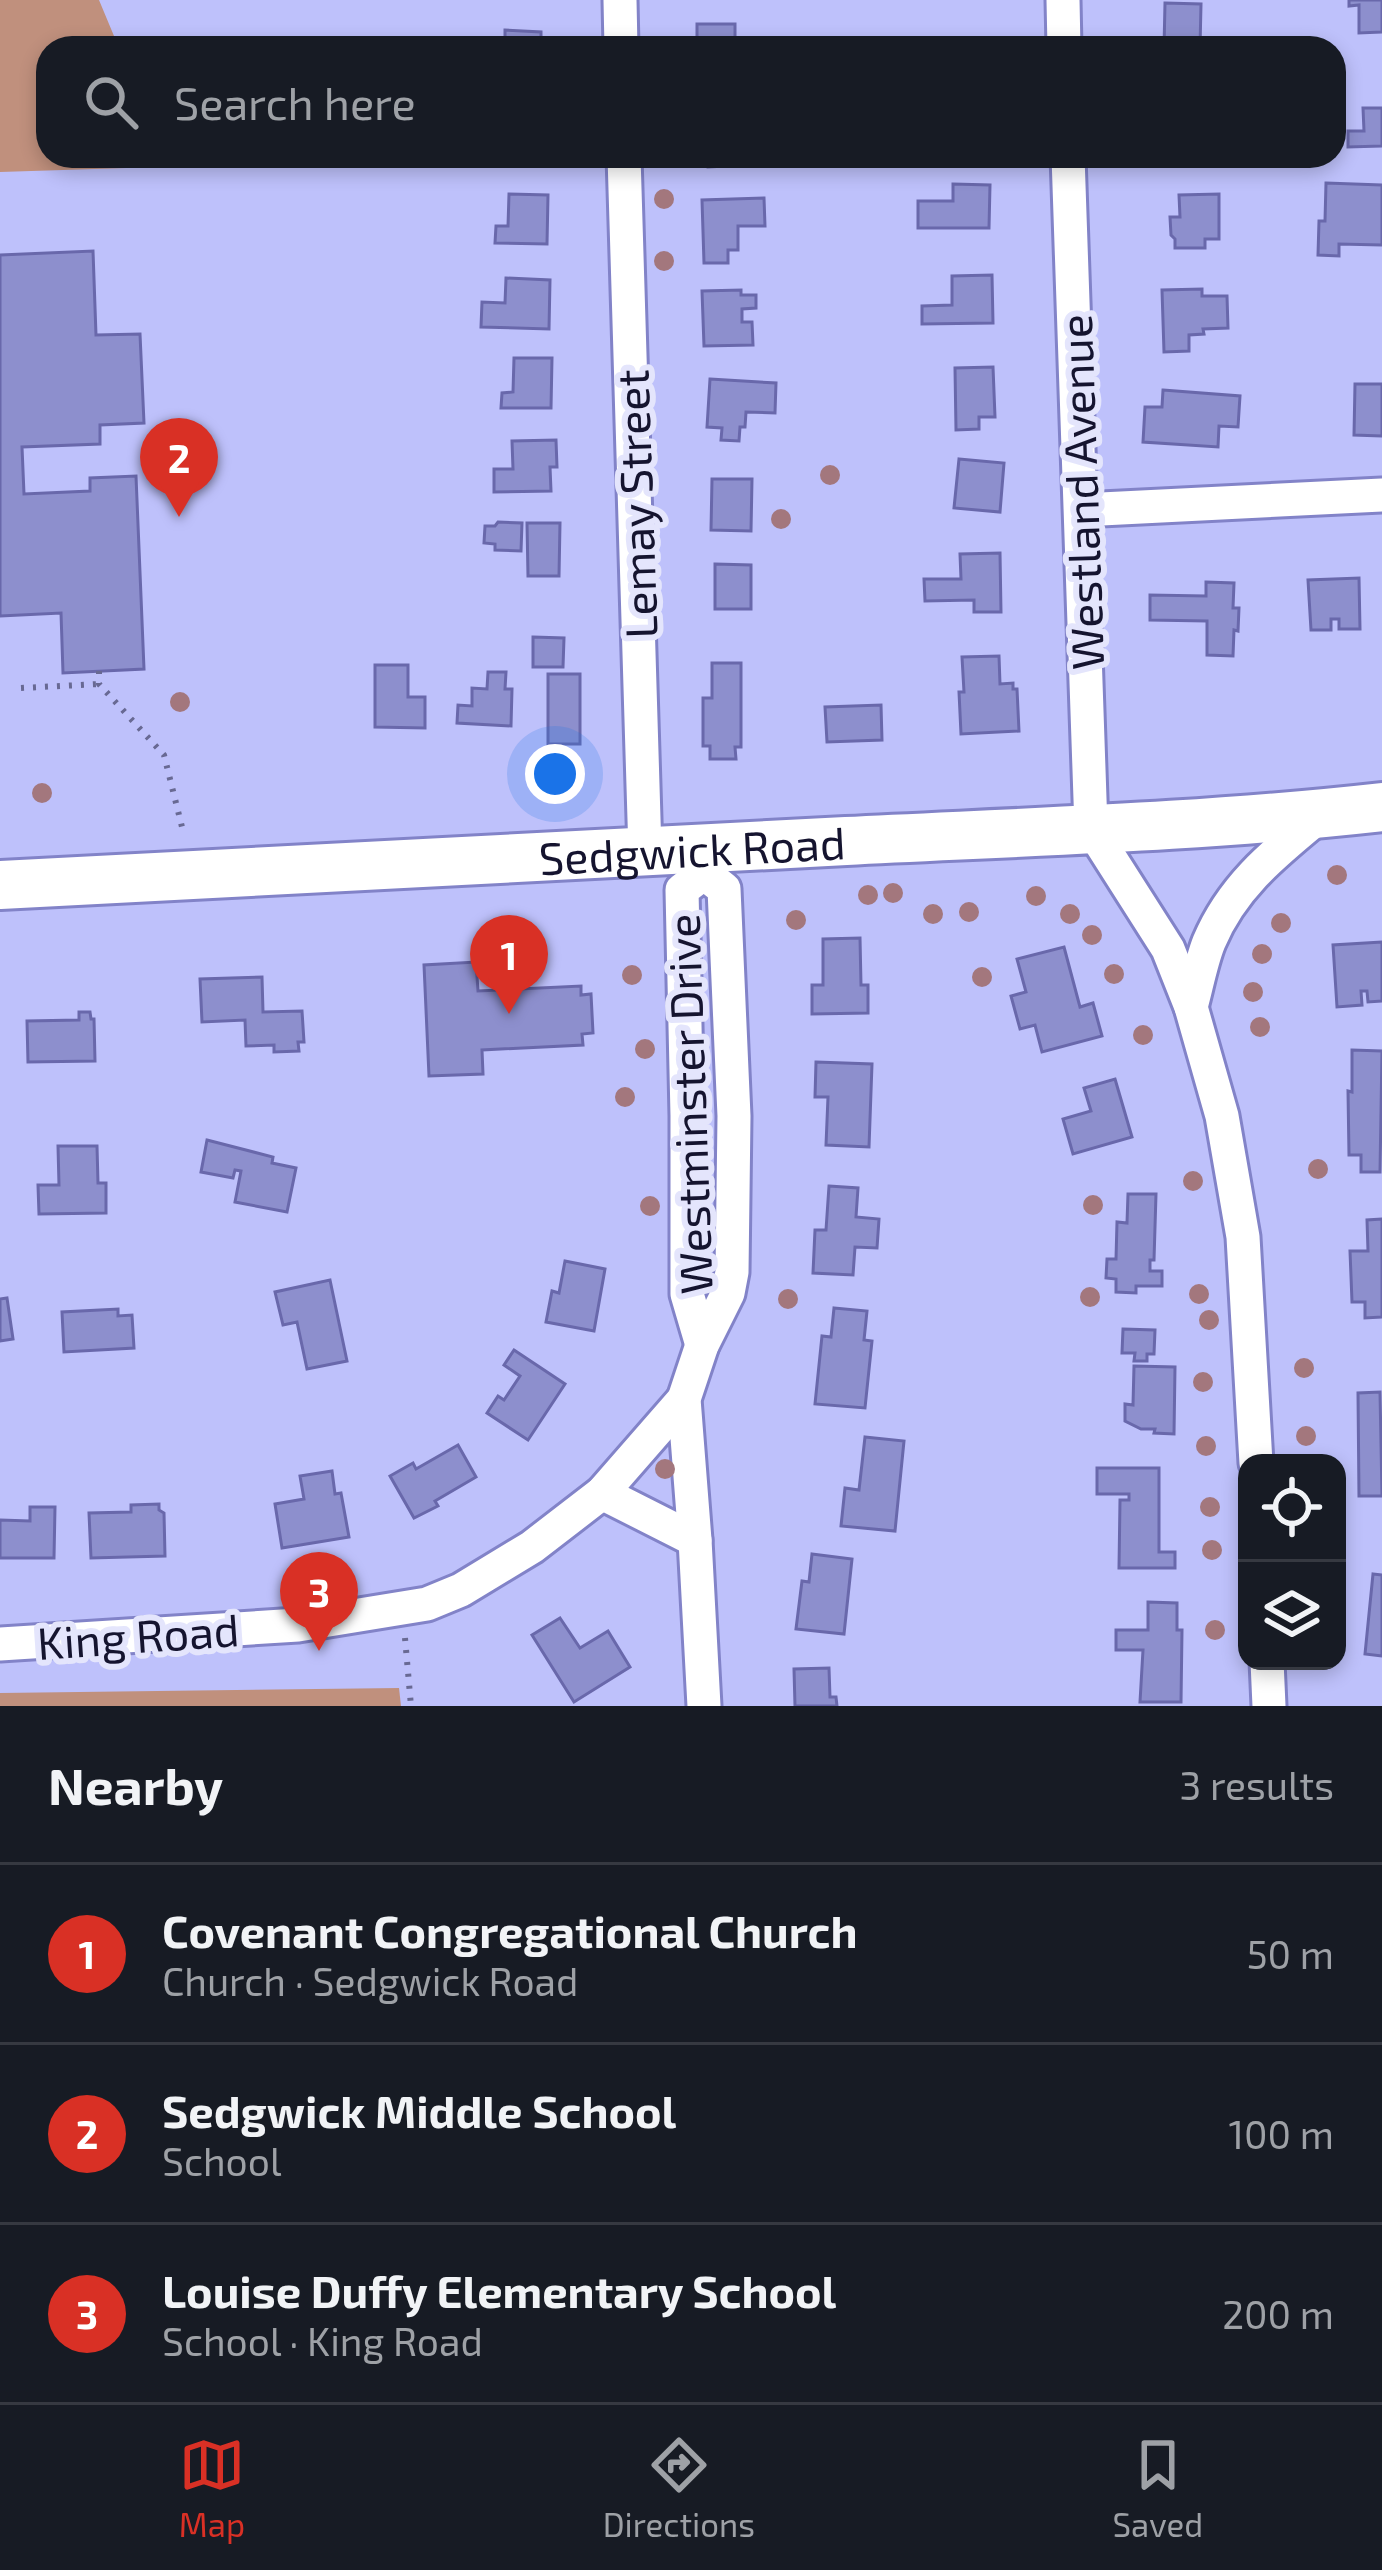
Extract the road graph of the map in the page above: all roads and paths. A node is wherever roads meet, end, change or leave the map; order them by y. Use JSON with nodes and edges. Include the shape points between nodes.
{"nodes":[{"id":1,"x":620,"y":0,"type":"edge"},
{"id":2,"x":1063,"y":0,"type":"edge"},
{"id":3,"x":621,"y":36,"type":"edge"},
{"id":4,"x":1064,"y":36,"type":"edge"},
{"id":5,"x":624,"y":168,"type":"edge"},
{"id":6,"x":1068,"y":168,"type":"edge"},
{"id":7,"x":1382,"y":495,"type":"edge"},
{"id":8,"x":1081,"y":511,"type":"junction"},
{"id":9,"x":99,"y":671,"type":"dead end"},
{"id":10,"x":99,"y":683,"type":"junction"},
{"id":11,"x":21,"y":688,"type":"dead end"},
{"id":12,"x":1382,"y":807,"type":"edge"},
{"id":13,"x":1322,"y":814,"type":"junction"},
{"id":14,"x":1091,"y":828,"type":"junction"},
{"id":15,"x":184,"y":836,"type":"dead end"},
{"id":16,"x":645,"y":852,"type":"junction"},
{"id":17,"x":703,"y":861,"type":"junction"},
{"id":18,"x":0,"y":885,"type":"edge"},
{"id":19,"x":1191,"y":1006,"type":"junction"},
{"id":20,"x":702,"y":1345,"type":"junction"},
{"id":21,"x":684,"y":1399,"type":"junction"},
{"id":22,"x":1255,"y":1454,"type":"edge"},
{"id":23,"x":602,"y":1493,"type":"junction"},
{"id":24,"x":695,"y":1540,"type":"junction"},
{"id":25,"x":404,"y":1626,"type":"dead end"},
{"id":26,"x":0,"y":1644,"type":"edge"},
{"id":27,"x":1267,"y":1670,"type":"edge"},
{"id":28,"x":411,"y":1706,"type":"edge"},
{"id":29,"x":704,"y":1706,"type":"edge"},
{"id":30,"x":1269,"y":1706,"type":"edge"}],
"edges":[{"from":1,"to":3,"type":"street"},
{"from":2,"to":4,"type":"street"},
{"from":5,"to":16,"type":"street","name":"Lemay Street"},
{"from":6,"to":8,"type":"street","name":"Westland Avenue"},
{"from":7,"to":8,"type":"street"},
{"from":8,"to":14,"type":"street","name":"Westland Avenue"},
{"from":9,"to":10,"type":"path"},
{"from":10,"to":11,"type":"path"},
{"from":10,"to":15,"type":"path","via":[[164,755]]},
{"from":12,"to":13,"type":"main road","name":"Sedgwick Road"},
{"from":13,"to":14,"type":"main road","name":"Sedgwick Road"},
{"from":13,"to":19,"type":"street","via":[[1238,890],[1207,946]]},
{"from":14,"to":17,"type":"main road","name":"Sedgwick Road"},
{"from":14,"to":19,"type":"street","via":[[1168,949]]},
{"from":16,"to":17,"type":"main road","name":"Sedgwick Road"},
{"from":16,"to":18,"type":"main road","name":"Sedgwick Road"},
{"from":17,"to":20,"type":"street","name":"Westminster Drive","via":[[682,890],[687,1294]]},
{"from":17,"to":20,"type":"street","name":"Westminster Drive","via":[[724,889],[734,1116],[733,1272]]},
{"from":19,"to":22,"type":"street","via":[[1222,1116],[1243,1237]]},
{"from":20,"to":21,"type":"street","name":"Westminster Drive"},
{"from":21,"to":23,"type":"street","name":"King Road"},
{"from":21,"to":24,"type":"street","name":"Westminster Drive"},
{"from":23,"to":24,"type":"street"},
{"from":23,"to":26,"type":"street","name":"King Road","via":[[532,1547],[428,1604],[298,1625]]},
{"from":24,"to":29,"type":"street","name":"Westminster Drive"},
{"from":25,"to":28,"type":"path"},
{"from":27,"to":30,"type":"street"}]}
